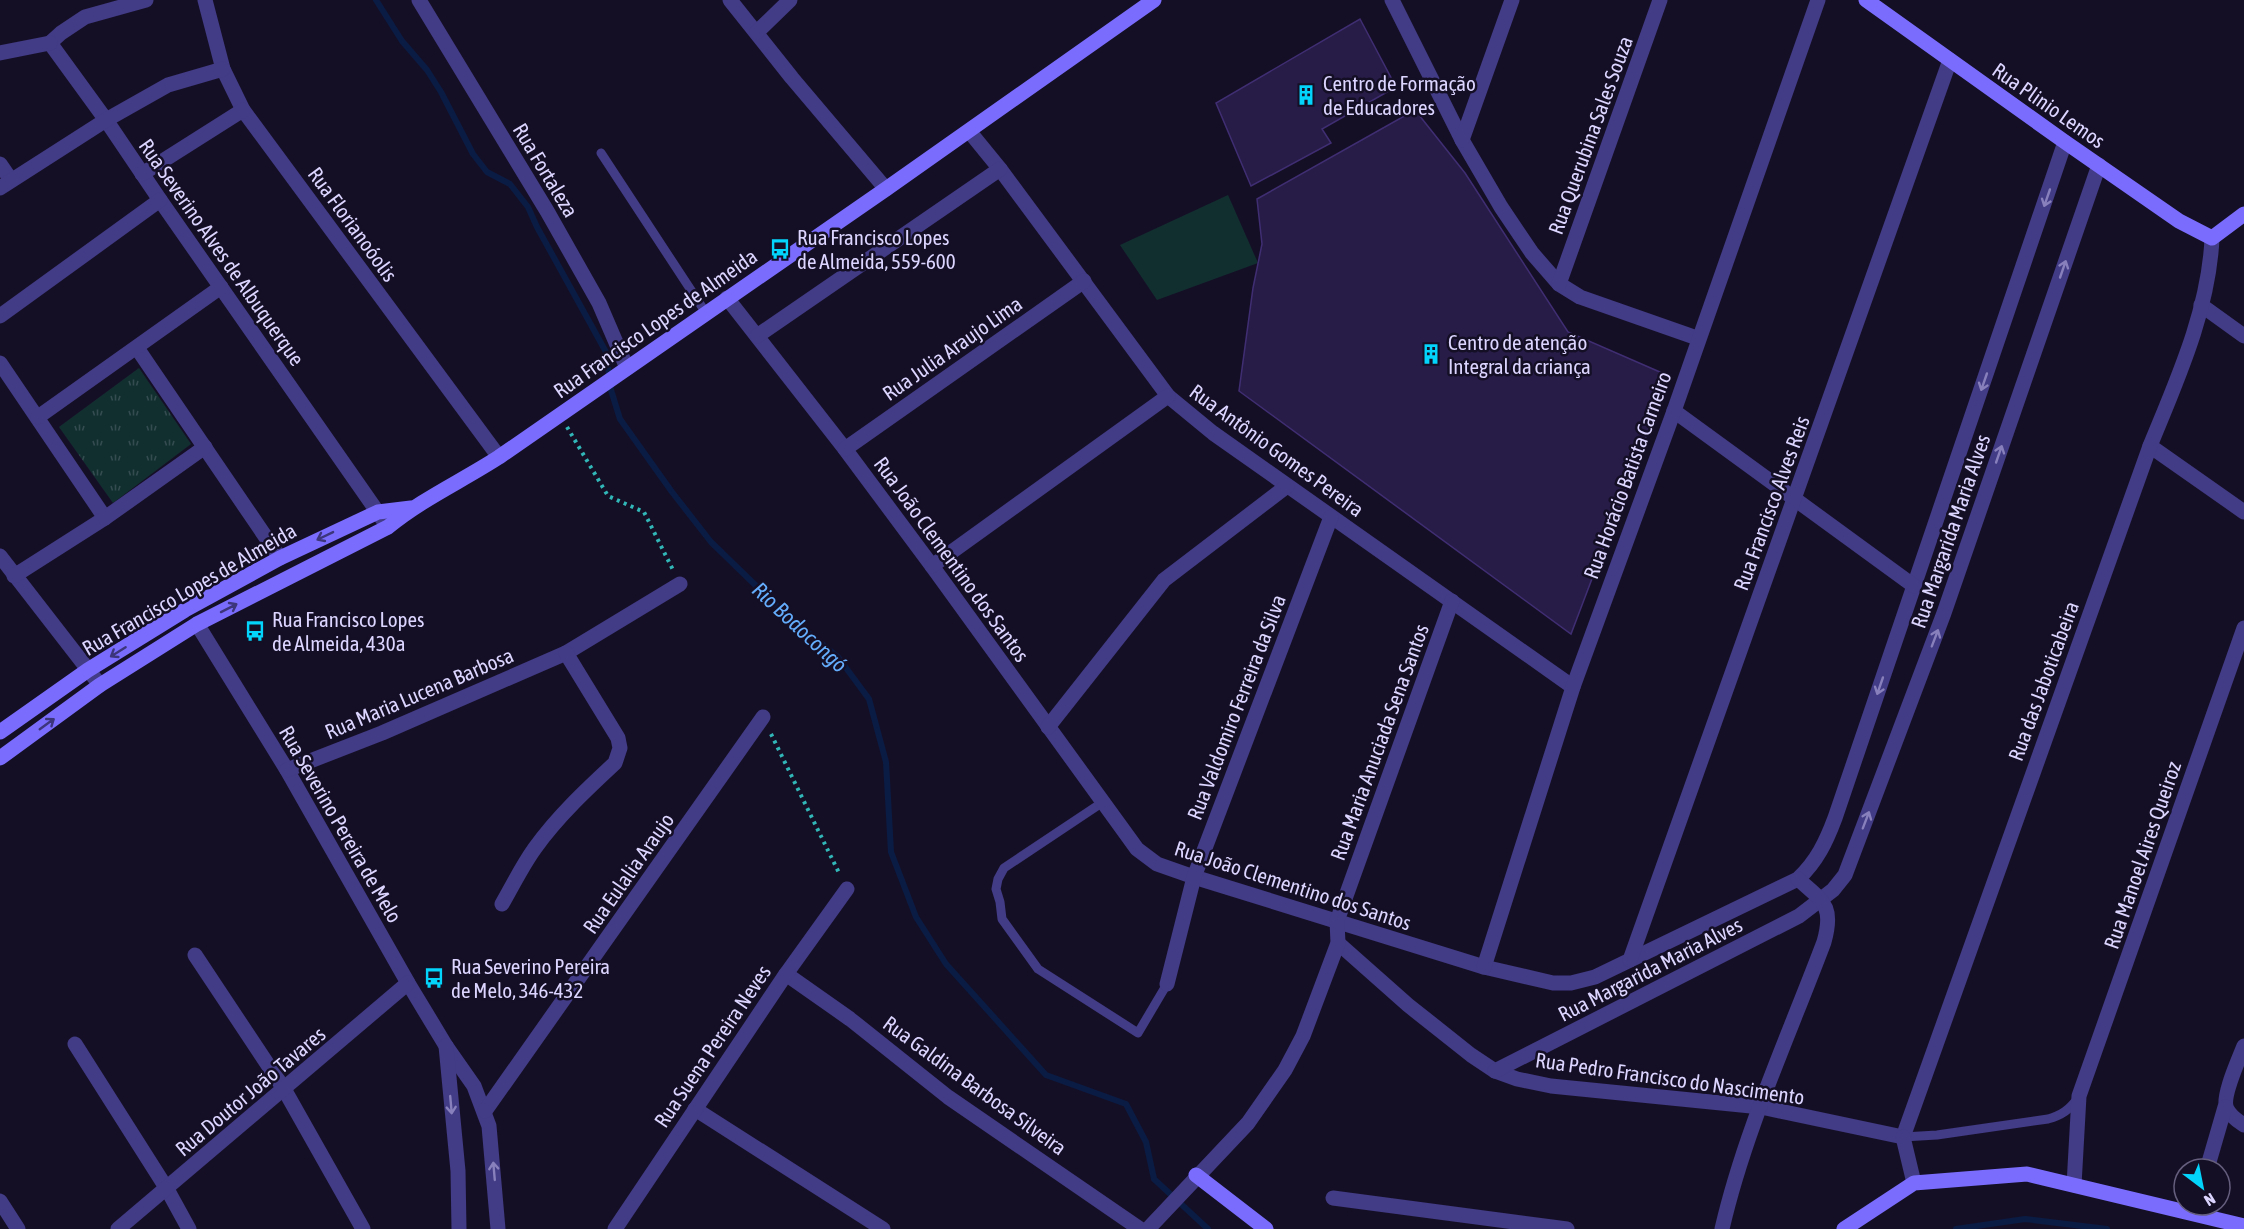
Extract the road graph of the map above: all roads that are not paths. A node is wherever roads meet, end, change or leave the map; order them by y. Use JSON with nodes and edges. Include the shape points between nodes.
{"nodes":[{"id":1,"x":146,"y":0,"type":"edge"},
{"id":2,"x":206,"y":0,"type":"edge"},
{"id":3,"x":419,"y":0,"type":"edge"},
{"id":4,"x":730,"y":0,"type":"edge"},
{"id":5,"x":790,"y":0,"type":"edge"},
{"id":6,"x":1154,"y":0,"type":"edge"},
{"id":7,"x":1392,"y":0,"type":"edge"},
{"id":8,"x":1512,"y":0,"type":"edge"},
{"id":9,"x":1660,"y":0,"type":"edge"},
{"id":10,"x":1818,"y":0,"type":"edge"},
{"id":11,"x":1866,"y":0,"type":"edge"},
{"id":12,"x":757,"y":32,"type":"junction"},
{"id":13,"x":50,"y":43,"type":"junction"},
{"id":14,"x":0,"y":53,"type":"edge"},
{"id":15,"x":1950,"y":60,"type":"junction"},
{"id":16,"x":223,"y":69,"type":"junction"},
{"id":17,"x":243,"y":110,"type":"junction"},
{"id":18,"x":106,"y":120,"type":"junction"},
{"id":19,"x":969,"y":131,"type":"junction"},
{"id":20,"x":1462,"y":140,"type":"junction"},
{"id":21,"x":2066,"y":142,"type":"junction"},
{"id":22,"x":601,"y":153,"type":"dead end"},
{"id":23,"x":0,"y":164,"type":"edge"},
{"id":24,"x":2099,"y":165,"type":"junction"},
{"id":25,"x":1000,"y":169,"type":"junction"},
{"id":26,"x":142,"y":174,"type":"junction"},
{"id":27,"x":6,"y":184,"type":"edge"},
{"id":28,"x":886,"y":189,"type":"junction"},
{"id":29,"x":160,"y":200,"type":"junction"},
{"id":30,"x":2244,"y":214,"type":"edge"},
{"id":31,"x":2212,"y":238,"type":"junction"},
{"id":32,"x":1084,"y":281,"type":"junction"},
{"id":33,"x":1559,"y":284,"type":"junction"},
{"id":34,"x":221,"y":287,"type":"junction"},
{"id":35,"x":727,"y":298,"type":"junction"},
{"id":36,"x":2201,"y":305,"type":"junction"},
{"id":37,"x":706,"y":313,"type":"junction"},
{"id":38,"x":0,"y":316,"type":"edge"},
{"id":39,"x":757,"y":336,"type":"junction"},
{"id":40,"x":2244,"y":336,"type":"edge"},
{"id":41,"x":1698,"y":338,"type":"junction"},
{"id":42,"x":136,"y":348,"type":"junction"},
{"id":43,"x":0,"y":363,"type":"edge"},
{"id":44,"x":627,"y":368,"type":"junction"},
{"id":45,"x":1168,"y":396,"type":"junction"},
{"id":46,"x":1674,"y":411,"type":"junction"},
{"id":47,"x":38,"y":417,"type":"junction"},
{"id":48,"x":2150,"y":446,"type":"junction"},
{"id":49,"x":205,"y":447,"type":"junction"},
{"id":50,"x":845,"y":449,"type":"junction"},
{"id":51,"x":499,"y":457,"type":"junction"},
{"id":52,"x":1287,"y":486,"type":"junction"},
{"id":53,"x":1795,"y":499,"type":"junction"},
{"id":54,"x":411,"y":508,"type":"junction"},
{"id":55,"x":378,"y":512,"type":"junction"},
{"id":56,"x":2244,"y":512,"type":"edge"},
{"id":57,"x":1331,"y":517,"type":"junction"},
{"id":58,"x":105,"y":518,"type":"junction"},
{"id":59,"x":388,"y":527,"type":"junction"},
{"id":60,"x":0,"y":556,"type":"edge"},
{"id":61,"x":280,"y":558,"type":"junction"},
{"id":62,"x":932,"y":566,"type":"junction"},
{"id":63,"x":14,"y":576,"type":"junction"},
{"id":64,"x":680,"y":584,"type":"road end"},
{"id":65,"x":1914,"y":586,"type":"junction"},
{"id":66,"x":1452,"y":601,"type":"junction"},
{"id":67,"x":197,"y":624,"type":"junction"},
{"id":68,"x":2244,"y":628,"type":"edge"},
{"id":69,"x":566,"y":653,"type":"junction"},
{"id":70,"x":88,"y":670,"type":"junction"},
{"id":71,"x":100,"y":685,"type":"junction"},
{"id":72,"x":1573,"y":687,"type":"junction"},
{"id":73,"x":764,"y":717,"type":"road end"},
{"id":74,"x":1048,"y":727,"type":"junction"},
{"id":75,"x":0,"y":732,"type":"edge"},
{"id":76,"x":0,"y":758,"type":"edge"},
{"id":77,"x":287,"y":770,"type":"junction"},
{"id":78,"x":1103,"y":802,"type":"junction"},
{"id":79,"x":1835,"y":818,"type":"joint"},
{"id":80,"x":1194,"y":877,"type":"junction"},
{"id":81,"x":1798,"y":879,"type":"junction"},
{"id":82,"x":847,"y":889,"type":"road end"},
{"id":83,"x":1821,"y":900,"type":"junction"},
{"id":84,"x":502,"y":904,"type":"dead end"},
{"id":85,"x":1338,"y":921,"type":"junction"},
{"id":86,"x":1338,"y":942,"type":"junction"},
{"id":87,"x":195,"y":955,"type":"dead end"},
{"id":88,"x":1630,"y":960,"type":"junction"},
{"id":89,"x":1484,"y":967,"type":"junction"},
{"id":90,"x":786,"y":974,"type":"junction"},
{"id":91,"x":408,"y":984,"type":"junction"},
{"id":92,"x":1167,"y":984,"type":"joint"},
{"id":93,"x":75,"y":1044,"type":"dead end"},
{"id":94,"x":446,"y":1046,"type":"junction"},
{"id":95,"x":2244,"y":1046,"type":"edge"},
{"id":96,"x":1495,"y":1071,"type":"junction"},
{"id":97,"x":284,"y":1089,"type":"junction"},
{"id":98,"x":2079,"y":1096,"type":"junction"},
{"id":99,"x":1761,"y":1107,"type":"junction"},
{"id":100,"x":2225,"y":1107,"type":"junction"},
{"id":101,"x":695,"y":1109,"type":"junction"},
{"id":102,"x":485,"y":1111,"type":"junction"},
{"id":103,"x":2244,"y":1125,"type":"edge"},
{"id":104,"x":1903,"y":1137,"type":"junction"},
{"id":105,"x":2210,"y":1157,"type":"edge"},
{"id":106,"x":1193,"y":1179,"type":"junction"},
{"id":107,"x":1914,"y":1183,"type":"junction"},
{"id":108,"x":2074,"y":1185,"type":"junction"},
{"id":109,"x":167,"y":1189,"type":"junction"},
{"id":110,"x":1332,"y":1198,"type":"dead end"},
{"id":111,"x":0,"y":1201,"type":"edge"},
{"id":112,"x":2172,"y":1204,"type":"edge"},
{"id":113,"x":2218,"y":1217,"type":"edge"},
{"id":114,"x":2244,"y":1226,"type":"edge"},
{"id":115,"x":18,"y":1229,"type":"edge"},
{"id":116,"x":118,"y":1229,"type":"edge"},
{"id":117,"x":189,"y":1229,"type":"edge"},
{"id":118,"x":363,"y":1229,"type":"edge"},
{"id":119,"x":459,"y":1229,"type":"edge"},
{"id":120,"x":498,"y":1229,"type":"edge"},
{"id":121,"x":616,"y":1229,"type":"edge"},
{"id":122,"x":883,"y":1229,"type":"edge"},
{"id":123,"x":1140,"y":1229,"type":"edge"},
{"id":124,"x":1148,"y":1229,"type":"edge"},
{"id":125,"x":1266,"y":1229,"type":"edge"},
{"id":126,"x":1567,"y":1229,"type":"edge"},
{"id":127,"x":1722,"y":1229,"type":"edge"},
{"id":128,"x":1844,"y":1229,"type":"edge"}],
"edges":[{"from":1,"to":13,"type":"street","via":[[85,17]]},
{"from":2,"to":16,"type":"street","name":"Rua Florianoóolis"},
{"from":3,"to":44,"type":"street","name":"Rua Fortaleza","via":[[547,211],[598,303]]},
{"from":4,"to":12,"type":"street"},
{"from":5,"to":12,"type":"street"},
{"from":6,"to":19,"type":"main road","name":"Rua Francisco Lopes de Almeida"},
{"from":7,"to":20,"type":"street"},
{"from":8,"to":20,"type":"street"},
{"from":9,"to":33,"type":"street","name":"Rua Querubina Sales Souza"},
{"from":10,"to":41,"type":"street","name":"Rua Horácio Batista Carneiro"},
{"from":11,"to":15,"type":"main road","name":"Rua Plinio Lemos"},
{"from":12,"to":28,"type":"street"},
{"from":13,"to":14,"type":"street"},
{"from":13,"to":18,"type":"street","name":"Rua Severino Alves de Albuquerque"},
{"from":15,"to":21,"type":"main road","name":"Rua Plinio Lemos"},
{"from":15,"to":53,"type":"street","name":"Rua Francisco Alves Reis"},
{"from":16,"to":17,"type":"street","name":"Rua Florianoóolis"},
{"from":16,"to":18,"type":"street","via":[[168,85]]},
{"from":17,"to":26,"type":"street"},
{"from":17,"to":51,"type":"street","name":"Rua Florianoóolis"},
{"from":18,"to":26,"type":"street","name":"Rua Severino Alves de Albuquerque"},
{"from":18,"to":27,"type":"street"},
{"from":19,"to":25,"type":"street","name":"Rua Antônio Gomes Pereira"},
{"from":19,"to":28,"type":"main road","name":"Rua Francisco Lopes de Almeida"},
{"from":20,"to":33,"type":"street","via":[[1501,207]]},
{"from":21,"to":24,"type":"main road","name":"Rua Plinio Lemos"},
{"from":21,"to":65,"type":"street","name":"Rua Margarida Maria Alves","one_way":true},
{"from":22,"to":37,"type":"lane"},
{"from":23,"to":27,"type":"street"},
{"from":24,"to":31,"type":"main road","name":"Rua Plinio Lemos"},
{"from":83,"to":24,"type":"street","name":"Rua Margarida Maria Alves","one_way":true,"via":[[1845,875],[1936,635]]},
{"from":25,"to":32,"type":"street","name":"Rua Antônio Gomes Pereira"},
{"from":25,"to":39,"type":"street"},
{"from":26,"to":29,"type":"street","name":"Rua Severino Alves de Albuquerque"},
{"from":28,"to":35,"type":"main road","name":"Rua Francisco Lopes de Almeida"},
{"from":29,"to":34,"type":"street","name":"Rua Severino Alves de Albuquerque"},
{"from":29,"to":38,"type":"street"},
{"from":30,"to":31,"type":"main road"},
{"from":31,"to":36,"type":"street","name":"Rua das Jaboticabeira","via":[[2209,277]]},
{"from":32,"to":45,"type":"street","name":"Rua Antônio Gomes Pereira"},
{"from":32,"to":50,"type":"street","name":"Rua Julia Araujo Lima"},
{"from":33,"to":41,"type":"street","via":[[1580,297]]},
{"from":34,"to":42,"type":"street"},
{"from":34,"to":55,"type":"street","name":"Rua Severino Alves de Albuquerque"},
{"from":35,"to":37,"type":"main road","name":"Rua Francisco Lopes de Almeida"},
{"from":35,"to":39,"type":"street","name":"Rua João Clementino dos Santos"},
{"from":36,"to":40,"type":"street"},
{"from":36,"to":48,"type":"street","name":"Rua das Jaboticabeira"},
{"from":37,"to":44,"type":"main road","name":"Rua Francisco Lopes de Almeida"},
{"from":39,"to":50,"type":"street","name":"Rua João Clementino dos Santos"},
{"from":41,"to":46,"type":"street","name":"Rua Horácio Batista Carneiro"},
{"from":42,"to":47,"type":"street"},
{"from":42,"to":49,"type":"street"},
{"from":43,"to":47,"type":"street"},
{"from":44,"to":51,"type":"main road","name":"Rua Francisco Lopes de Almeida"},
{"from":45,"to":52,"type":"street","name":"Rua Antônio Gomes Pereira"},
{"from":45,"to":62,"type":"street"},
{"from":46,"to":53,"type":"street"},
{"from":46,"to":72,"type":"street","name":"Rua Horácio Batista Carneiro"},
{"from":47,"to":58,"type":"street"},
{"from":48,"to":56,"type":"street"},
{"from":48,"to":104,"type":"street","name":"Rua das Jaboticabeira"},
{"from":49,"to":58,"type":"street"},
{"from":49,"to":61,"type":"street"},
{"from":50,"to":62,"type":"street","name":"Rua João Clementino dos Santos"},
{"from":51,"to":54,"type":"main road","name":"Rua Francisco Lopes de Almeida"},
{"from":52,"to":57,"type":"street","name":"Rua Antônio Gomes Pereira"},
{"from":52,"to":74,"type":"street","via":[[1164,580]]},
{"from":53,"to":65,"type":"street"},
{"from":53,"to":88,"type":"street","name":"Rua Francisco Alves Reis"},
{"from":54,"to":55,"type":"main road","name":"Rua Francisco Lopes de Almeida"},
{"from":54,"to":59,"type":"main road","name":"Rua Francisco Lopes de Almeida"},
{"from":55,"to":59,"type":"street","name":"Rua Severino Alves de Albuquerque"},
{"from":55,"to":61,"type":"main road","name":"Rua Francisco Lopes de Almeida","one_way":true},
{"from":57,"to":66,"type":"street","name":"Rua Antônio Gomes Pereira"},
{"from":57,"to":80,"type":"street","name":"Rua Valdomiro Ferreira da Silva"},
{"from":58,"to":63,"type":"street"},
{"from":67,"to":59,"type":"main road","name":"Rua Francisco Lopes de Almeida","one_way":true},
{"from":60,"to":63,"type":"street"},
{"from":61,"to":70,"type":"main road","name":"Rua Francisco Lopes de Almeida","one_way":true},
{"from":62,"to":74,"type":"street","name":"Rua João Clementino dos Santos"},
{"from":63,"to":70,"type":"street"},
{"from":64,"to":69,"type":"street","name":"Rua Maria Lucena Barbosa"},
{"from":65,"to":79,"type":"street","name":"Rua Margarida Maria Alves","one_way":true},
{"from":66,"to":72,"type":"street","name":"Rua Antônio Gomes Pereira"},
{"from":66,"to":85,"type":"street","name":"Rua Maria Anuciada Sena Santos"},
{"from":67,"to":71,"type":"main road","name":"Rua Francisco Lopes de Almeida"},
{"from":67,"to":77,"type":"street","name":"Rua Severino Pereira de Melo"},
{"from":68,"to":98,"type":"street","name":"Rua Manoel Aires Queiroz"},
{"from":69,"to":77,"type":"street","name":"Rua Maria Lucena Barbosa","via":[[382,734]]},
{"from":69,"to":84,"type":"street","via":[[618,738],[620,748],[615,763],[549,831],[519,872]]},
{"from":70,"to":71,"type":"street"},
{"from":70,"to":75,"type":"main road","name":"Rua Francisco Lopes de Almeida"},
{"from":76,"to":71,"type":"main road","name":"Rua Francisco Lopes de Almeida","one_way":true},
{"from":72,"to":89,"type":"street","name":"Rua Horácio Batista Carneiro"},
{"from":73,"to":102,"type":"street","name":"Rua Eulalia Araujo"},
{"from":74,"to":78,"type":"street","name":"Rua João Clementino dos Santos"},
{"from":77,"to":91,"type":"street","name":"Rua Severino Pereira de Melo"},
{"from":78,"to":80,"type":"street","name":"Rua João Clementino dos Santos","via":[[1137,849],[1157,864]]},
{"from":78,"to":92,"type":"lane","via":[[1004,868],[996,889],[1002,919],[1038,969],[1138,1033]]},
{"from":79,"to":81,"type":"street","name":"Rua João Clementino dos Santos","via":[[1824,847]]},
{"from":80,"to":85,"type":"street","name":"Rua João Clementino dos Santos"},
{"from":80,"to":92,"type":"street","name":"Rua Valdomiro Ferreira da Silva"},
{"from":81,"to":83,"type":"street"},
{"from":81,"to":88,"type":"street","name":"Rua João Clementino dos Santos"},
{"from":82,"to":90,"type":"street","name":"Rua Suena Pereira Neves"},
{"from":83,"to":96,"type":"street","name":"Rua Margarida Maria Alves","via":[[1799,916]]},
{"from":83,"to":99,"type":"street","via":[[1829,924],[1824,942]]},
{"from":85,"to":86,"type":"street","name":"Rua Maria Anuciada Sena Santos"},
{"from":85,"to":89,"type":"street","name":"Rua João Clementino dos Santos"},
{"from":86,"to":96,"type":"street","name":"Rua Pedro Francisco do Nascimento","via":[[1408,1005]]},
{"from":86,"to":106,"type":"street","name":"Rua Maria Anuciada Sena Santos","via":[[1303,1036],[1285,1070],[1248,1123]]},
{"from":87,"to":97,"type":"street"},
{"from":88,"to":89,"type":"street","name":"Rua João Clementino dos Santos","via":[[1571,983],[1553,983]]},
{"from":90,"to":101,"type":"street","name":"Rua Suena Pereira Neves"},
{"from":90,"to":123,"type":"street","name":"Rua Galdina Barbosa Silveira","via":[[877,1039],[948,1097]]},
{"from":91,"to":94,"type":"street","name":"Rua Severino Pereira de Melo"},
{"from":91,"to":97,"type":"street","name":"Rua Doutor João Tavares"},
{"from":93,"to":109,"type":"street"},
{"from":94,"to":102,"type":"street","name":"Rua Severino Pereira de Melo","via":[[474,1086]]},
{"from":94,"to":119,"type":"street","name":"Rua Severino Pereira de Melo","one_way":true,"via":[[458,1171]]},
{"from":95,"to":100,"type":"street"},
{"from":96,"to":99,"type":"street","name":"Rua Pedro Francisco do Nascimento","via":[[1551,1086]]},
{"from":97,"to":109,"type":"street","name":"Rua Doutor João Tavares"},
{"from":97,"to":118,"type":"street"},
{"from":98,"to":104,"type":"lane","via":[[2061,1115],[2048,1119]]},
{"from":98,"to":108,"type":"street","name":"Rua Manoel Aires Queiroz"},
{"from":99,"to":104,"type":"street","name":"Rua Pedro Francisco do Nascimento"},
{"from":99,"to":127,"type":"street"},
{"from":100,"to":103,"type":"street"},
{"from":100,"to":105,"type":"street"},
{"from":101,"to":121,"type":"street","name":"Rua Suena Pereira Neves"},
{"from":101,"to":122,"type":"street"},
{"from":120,"to":102,"type":"street","name":"Rua Severino Pereira de Melo","one_way":true,"via":[[492,1143]]},
{"from":104,"to":107,"type":"street"},
{"from":106,"to":124,"type":"street","name":"Rua Maria Anuciada Sena Santos"},
{"from":106,"to":125,"type":"main road"},
{"from":107,"to":108,"type":"main road","via":[[2027,1174]]},
{"from":107,"to":128,"type":"main road"},
{"from":108,"to":112,"type":"main road"},
{"from":109,"to":116,"type":"street","name":"Rua Doutor João Tavares"},
{"from":109,"to":117,"type":"street"},
{"from":110,"to":126,"type":"street"},
{"from":111,"to":115,"type":"street"},
{"from":113,"to":114,"type":"main road"}]}
